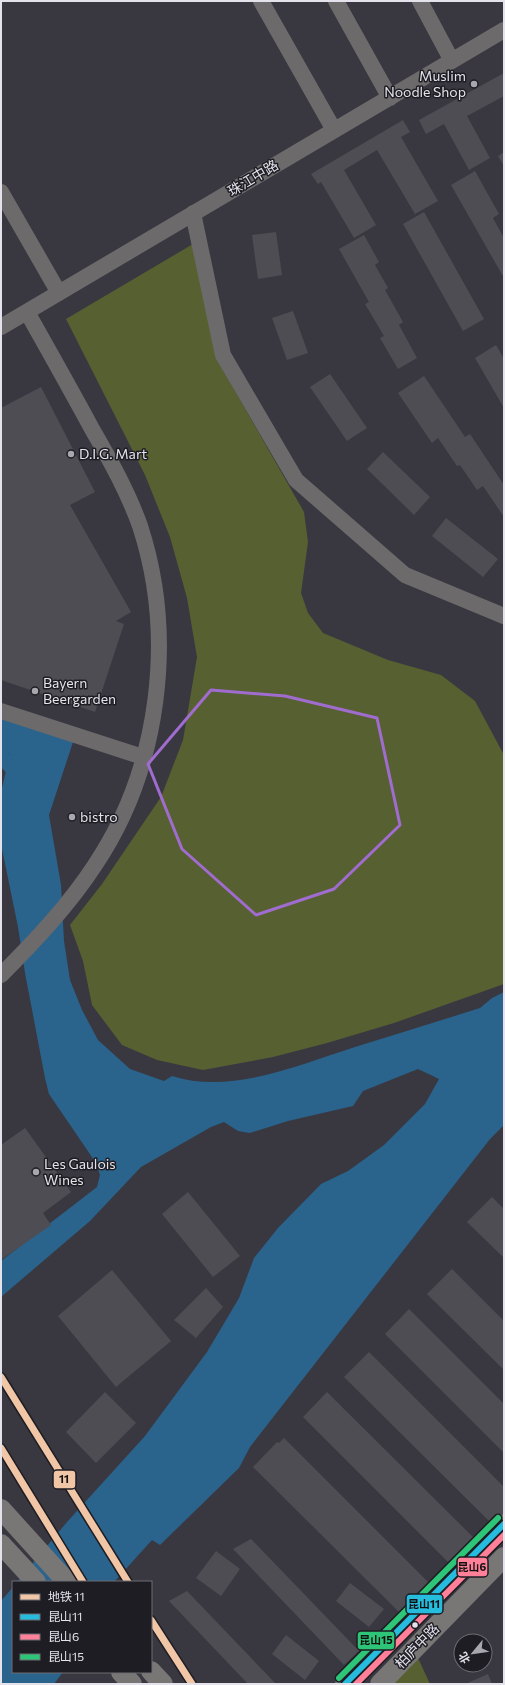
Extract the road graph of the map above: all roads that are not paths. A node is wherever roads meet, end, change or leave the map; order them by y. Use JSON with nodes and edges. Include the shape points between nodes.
{"nodes":[{"id":1,"x":261,"y":1,"type":"edge"},
{"id":2,"x":336,"y":1,"type":"edge"},
{"id":3,"x":420,"y":1,"type":"edge"},
{"id":4,"x":504,"y":30,"type":"edge"},
{"id":5,"x":452,"y":60,"type":"junction"},
{"id":6,"x":390,"y":98,"type":"junction"},
{"id":7,"x":334,"y":130,"type":"junction"},
{"id":8,"x":1,"y":192,"type":"edge"},
{"id":9,"x":193,"y":214,"type":"junction"},
{"id":10,"x":59,"y":293,"type":"junction"},
{"id":11,"x":27,"y":312,"type":"junction"},
{"id":12,"x":1,"y":327,"type":"edge"},
{"id":13,"x":504,"y":616,"type":"edge"},
{"id":14,"x":1,"y":711,"type":"edge"},
{"id":15,"x":143,"y":756,"type":"junction"},
{"id":16,"x":1,"y":975,"type":"edge"},
{"id":17,"x":1,"y":1509,"type":"edge"},
{"id":18,"x":504,"y":1524,"type":"edge"},
{"id":19,"x":5,"y":1549,"type":"edge"},
{"id":20,"x":504,"y":1557,"type":"edge"},
{"id":21,"x":35,"y":1581,"type":"edge"},
{"id":22,"x":66,"y":1581,"type":"edge"},
{"id":23,"x":152,"y":1672,"type":"edge"},
{"id":24,"x":122,"y":1673,"type":"edge"},
{"id":25,"x":132,"y":1684,"type":"edge"},
{"id":26,"x":163,"y":1684,"type":"edge"},
{"id":27,"x":345,"y":1684,"type":"edge"},
{"id":28,"x":380,"y":1684,"type":"edge"}],
"edges":[{"from":1,"to":7,"type":"street"},
{"from":2,"to":6,"type":"street"},
{"from":3,"to":5,"type":"street"},
{"from":4,"to":5,"type":"street","name":"珠江中路"},
{"from":5,"to":6,"type":"street","name":"珠江中路"},
{"from":6,"to":7,"type":"street","name":"珠江中路"},
{"from":7,"to":9,"type":"street","name":"珠江中路"},
{"from":8,"to":10,"type":"street"},
{"from":9,"to":10,"type":"street","name":"珠江中路"},
{"from":9,"to":13,"type":"street","via":[[223,355],[296,480],[405,575]]},
{"from":10,"to":11,"type":"street","name":"珠江中路"},
{"from":11,"to":12,"type":"street","name":"珠江中路"},
{"from":11,"to":15,"type":"street","via":[[117,473],[140,526],[153,582],[160,630],[154,710]]},
{"from":14,"to":15,"type":"street"},
{"from":15,"to":16,"type":"street","via":[[135,785],[118,826],[96,864],[74,895]]},
{"from":17,"to":22,"type":"main road"},
{"from":18,"to":27,"type":"main road","name":"柏庐中路"},
{"from":19,"to":21,"type":"main road"},
{"from":20,"to":28,"type":"main road","name":"柏庐中路"},
{"from":23,"to":26,"type":"main road"},
{"from":24,"to":25,"type":"main road"}]}
